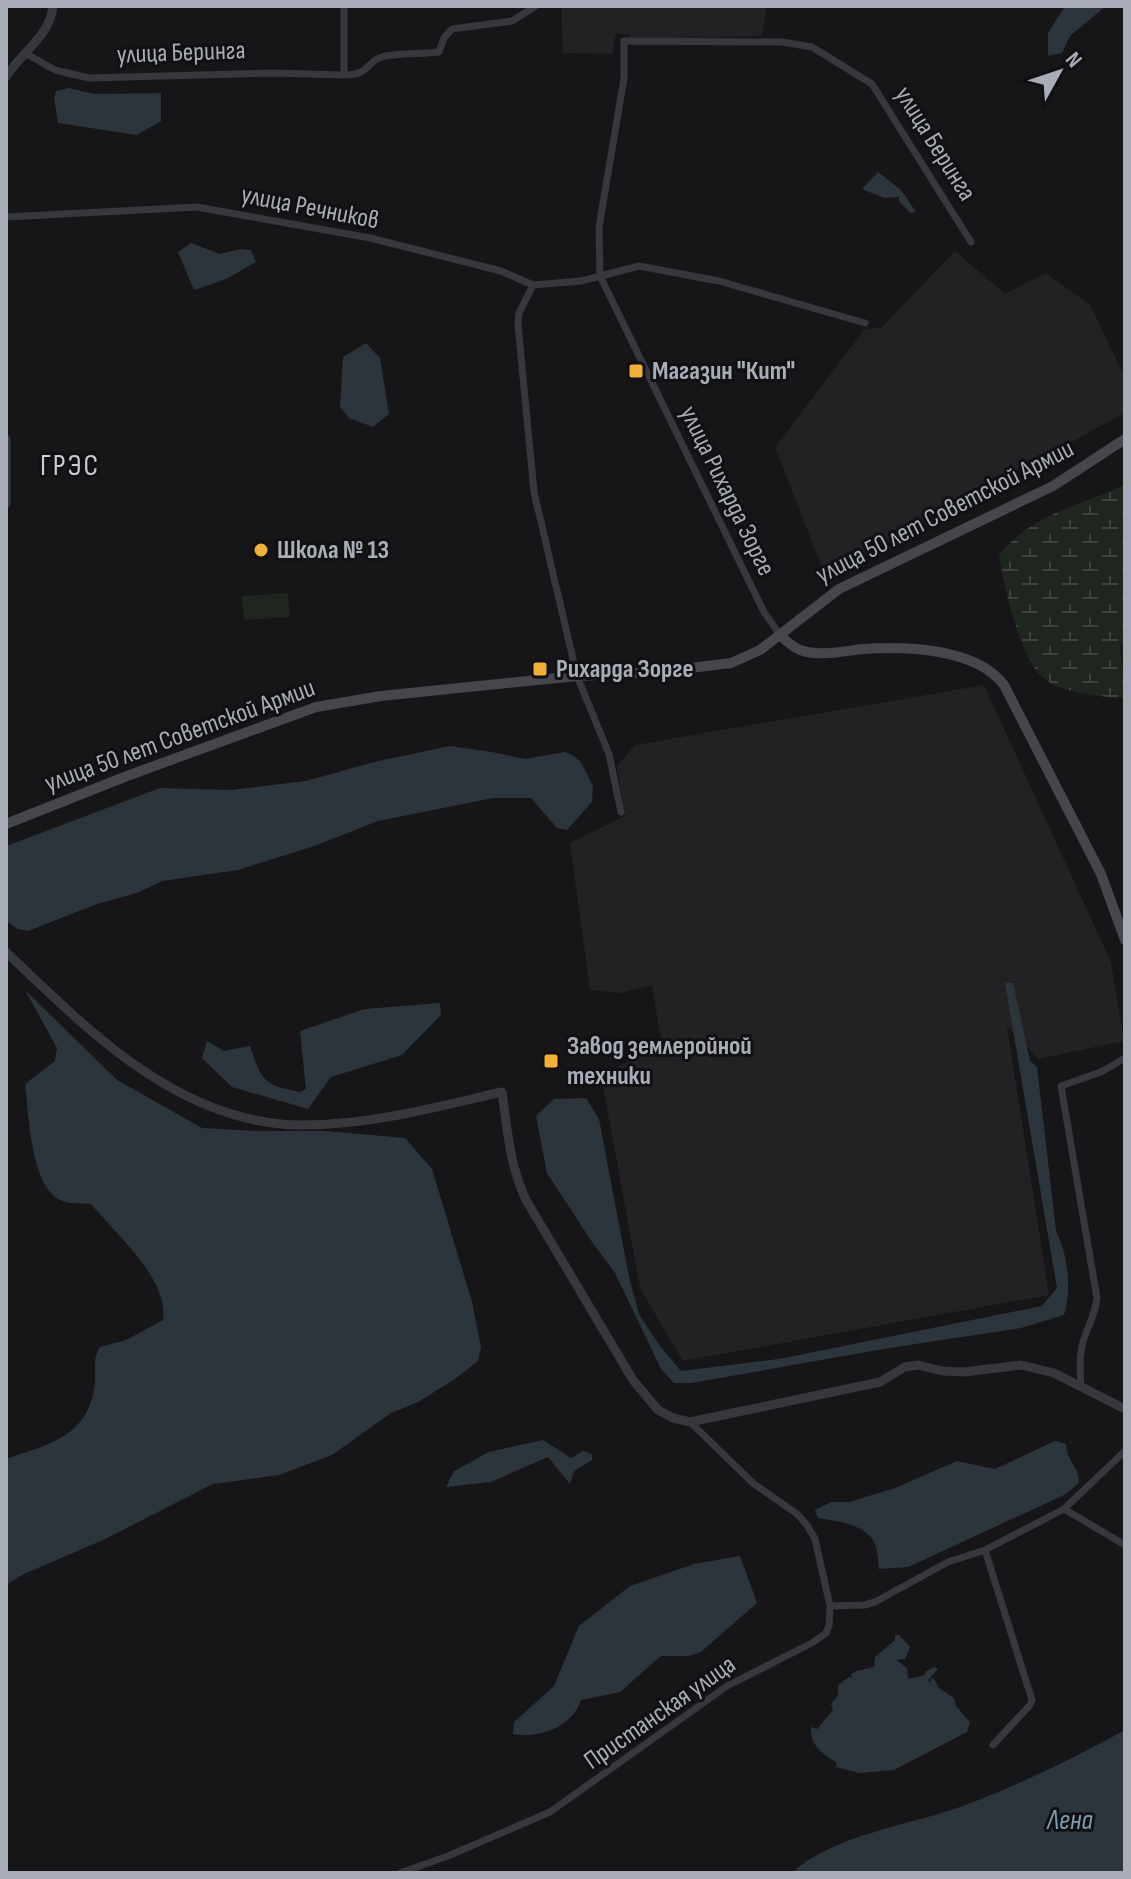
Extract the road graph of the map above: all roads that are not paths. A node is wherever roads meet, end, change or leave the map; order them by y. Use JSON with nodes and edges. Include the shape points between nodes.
{"nodes":[{"id":1,"x":53,"y":6,"type":"edge"},
{"id":2,"x":344,"y":6,"type":"edge"},
{"id":3,"x":536,"y":6,"type":"edge"},
{"id":4,"x":624,"y":41,"type":"joint"},
{"id":5,"x":25,"y":53,"type":"junction"},
{"id":6,"x":344,"y":75,"type":"junction"},
{"id":7,"x":6,"y":77,"type":"edge"},
{"id":8,"x":6,"y":217,"type":"edge"},
{"id":9,"x":971,"y":242,"type":"dead end"},
{"id":10,"x":600,"y":276,"type":"junction"},
{"id":11,"x":533,"y":285,"type":"junction"},
{"id":12,"x":865,"y":323,"type":"dead end"},
{"id":13,"x":6,"y":439,"type":"edge"},
{"id":14,"x":1125,"y":439,"type":"edge"},
{"id":15,"x":6,"y":504,"type":"edge"},
{"id":16,"x":780,"y":635,"type":"junction"},
{"id":17,"x":577,"y":676,"type":"junction"},
{"id":18,"x":621,"y":812,"type":"dead end"},
{"id":19,"x":6,"y":824,"type":"edge"},
{"id":20,"x":1125,"y":940,"type":"edge"},
{"id":21,"x":6,"y":954,"type":"edge"},
{"id":22,"x":1125,"y":1058,"type":"edge"},
{"id":23,"x":1081,"y":1387,"type":"junction"},
{"id":24,"x":1125,"y":1409,"type":"edge"},
{"id":25,"x":690,"y":1422,"type":"junction"},
{"id":26,"x":1125,"y":1451,"type":"edge"},
{"id":27,"x":1064,"y":1509,"type":"junction"},
{"id":28,"x":1125,"y":1545,"type":"edge"},
{"id":29,"x":985,"y":1550,"type":"junction"},
{"id":30,"x":830,"y":1606,"type":"junction"},
{"id":31,"x":993,"y":1745,"type":"dead end"},
{"id":32,"x":400,"y":1873,"type":"edge"}],
"edges":[{"from":1,"to":5,"type":"street","via":[[46,31]]},
{"from":2,"to":6,"type":"street"},
{"from":3,"to":6,"type":"street","name":"улица Беринга","via":[[512,21],[452,29],[439,52],[386,56],[365,72]]},
{"from":4,"to":9,"type":"street","name":"улица Беринга","via":[[782,42],[822,52],[872,84]]},
{"from":4,"to":10,"type":"street","name":"улица Рихарда Зорге","via":[[624,78],[599,227]]},
{"from":5,"to":6,"type":"street","name":"улица Беринга","via":[[55,70],[89,78]]},
{"from":5,"to":7,"type":"street"},
{"from":8,"to":11,"type":"street","name":"улица Речников","via":[[197,207],[370,238],[501,271]]},
{"from":10,"to":11,"type":"street","name":"улица Речников"},
{"from":10,"to":12,"type":"street","via":[[639,266],[700,276]]},
{"from":10,"to":16,"type":"street","name":"улица Рихарда Зорге"},
{"from":11,"to":17,"type":"street","via":[[518,325],[529,457]]},
{"from":13,"to":15,"type":"street"},
{"from":14,"to":16,"type":"main road","name":"улица 50 лет Советской Армии","via":[[1053,486],[839,589]]},
{"from":16,"to":17,"type":"main road","name":"улица 50 лет Советской Армии","via":[[731,663]]},
{"from":16,"to":20,"type":"main road","via":[[811,653],[891,648],[942,653],[996,673],[1101,874]]},
{"from":17,"to":18,"type":"street","via":[[609,754]]},
{"from":17,"to":19,"type":"main road","name":"улица 50 лет Советской Армии","via":[[316,707]]},
{"from":21,"to":25,"type":"street","via":[[113,1049],[172,1089],[221,1112],[278,1124],[336,1123],[502,1092],[511,1158],[526,1200],[633,1380],[658,1410]]},
{"from":22,"to":23,"type":"street","via":[[1061,1086],[1097,1298],[1079,1364]]},
{"from":23,"to":24,"type":"street"},
{"from":23,"to":25,"type":"street","via":[[1021,1365],[964,1372],[918,1365],[880,1382]]},
{"from":25,"to":30,"type":"street","via":[[754,1484],[807,1525]]},
{"from":26,"to":27,"type":"street"},
{"from":27,"to":28,"type":"street"},
{"from":27,"to":29,"type":"street"},
{"from":29,"to":30,"type":"street","via":[[948,1562],[875,1602]]},
{"from":29,"to":31,"type":"street","via":[[1032,1700]]},
{"from":30,"to":32,"type":"street","name":"Пристанская улица","via":[[829,1626],[820,1638],[727,1686],[550,1812]]}]}
